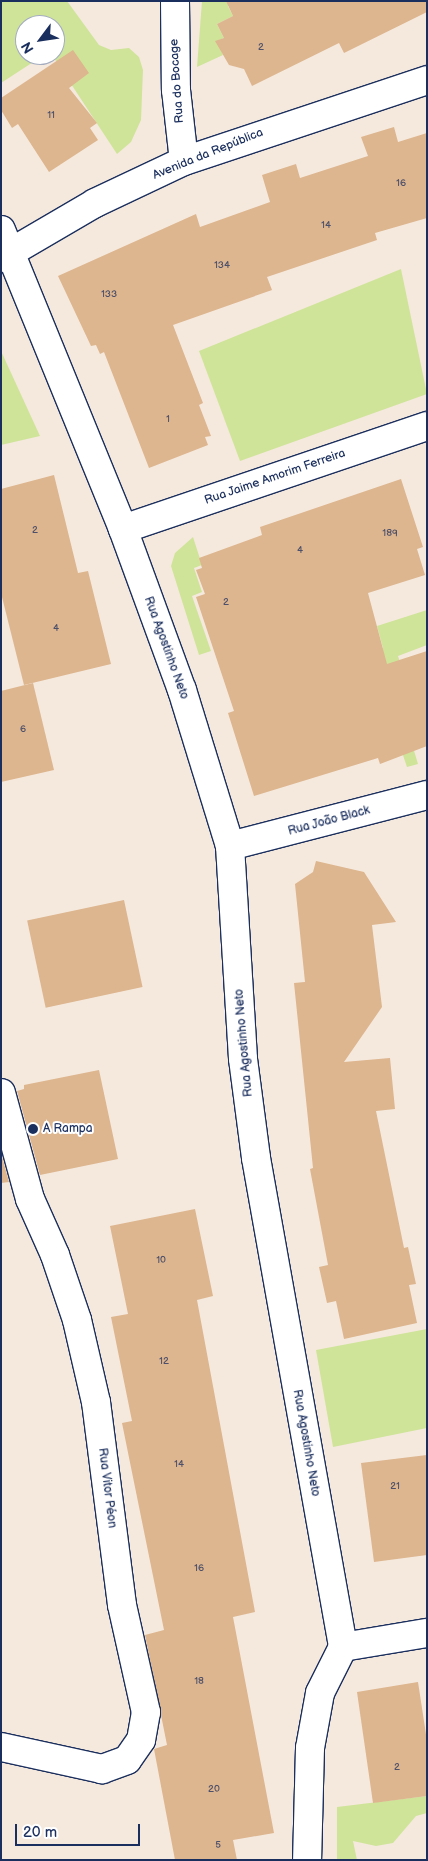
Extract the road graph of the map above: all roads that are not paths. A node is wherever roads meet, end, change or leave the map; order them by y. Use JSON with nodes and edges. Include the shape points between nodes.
{"nodes":[{"id":1,"x":175,"y":1,"type":"edge"},
{"id":2,"x":427,"y":80,"type":"edge"},
{"id":3,"x":184,"y":161,"type":"junction"},
{"id":4,"x":5,"y":246,"type":"edge"},
{"id":5,"x":427,"y":426,"type":"edge"},
{"id":6,"x":123,"y":528,"type":"junction"},
{"id":7,"x":427,"y":795,"type":"edge"},
{"id":8,"x":230,"y":846,"type":"junction"},
{"id":9,"x":1,"y":1093,"type":"edge"},
{"id":10,"x":427,"y":1633,"type":"edge"},
{"id":11,"x":343,"y":1647,"type":"junction"},
{"id":12,"x":1,"y":1747,"type":"edge"},
{"id":13,"x":307,"y":1860,"type":"edge"}],
"edges":[{"from":1,"to":3,"type":"street","name":"Rua do Bocage","via":[[176,90]]},
{"from":2,"to":3,"type":"street","name":"Avenida da República"},
{"from":3,"to":4,"type":"street","name":"Avenida da República"},
{"from":4,"to":6,"type":"street","name":"Rua Agostinho Neto"},
{"from":5,"to":6,"type":"street","name":"Rua Jaime Amorim Ferreira"},
{"from":6,"to":8,"type":"street","name":"Rua Agostinho Neto","via":[[182,690]]},
{"from":7,"to":8,"type":"street","name":"Rua João Black"},
{"from":8,"to":11,"type":"street","name":"Rua Agostinho Neto","via":[[243,1059],[256,1158]]},
{"from":9,"to":12,"type":"street","name":"Rua Vitor Péon","via":[[30,1199],[56,1255],[77,1320],[92,1384],[122,1605],[146,1712],[141,1740],[127,1760],[102,1769]]},
{"from":10,"to":11,"type":"street"},
{"from":11,"to":13,"type":"street","via":[[320,1693],[310,1748]]}]}
